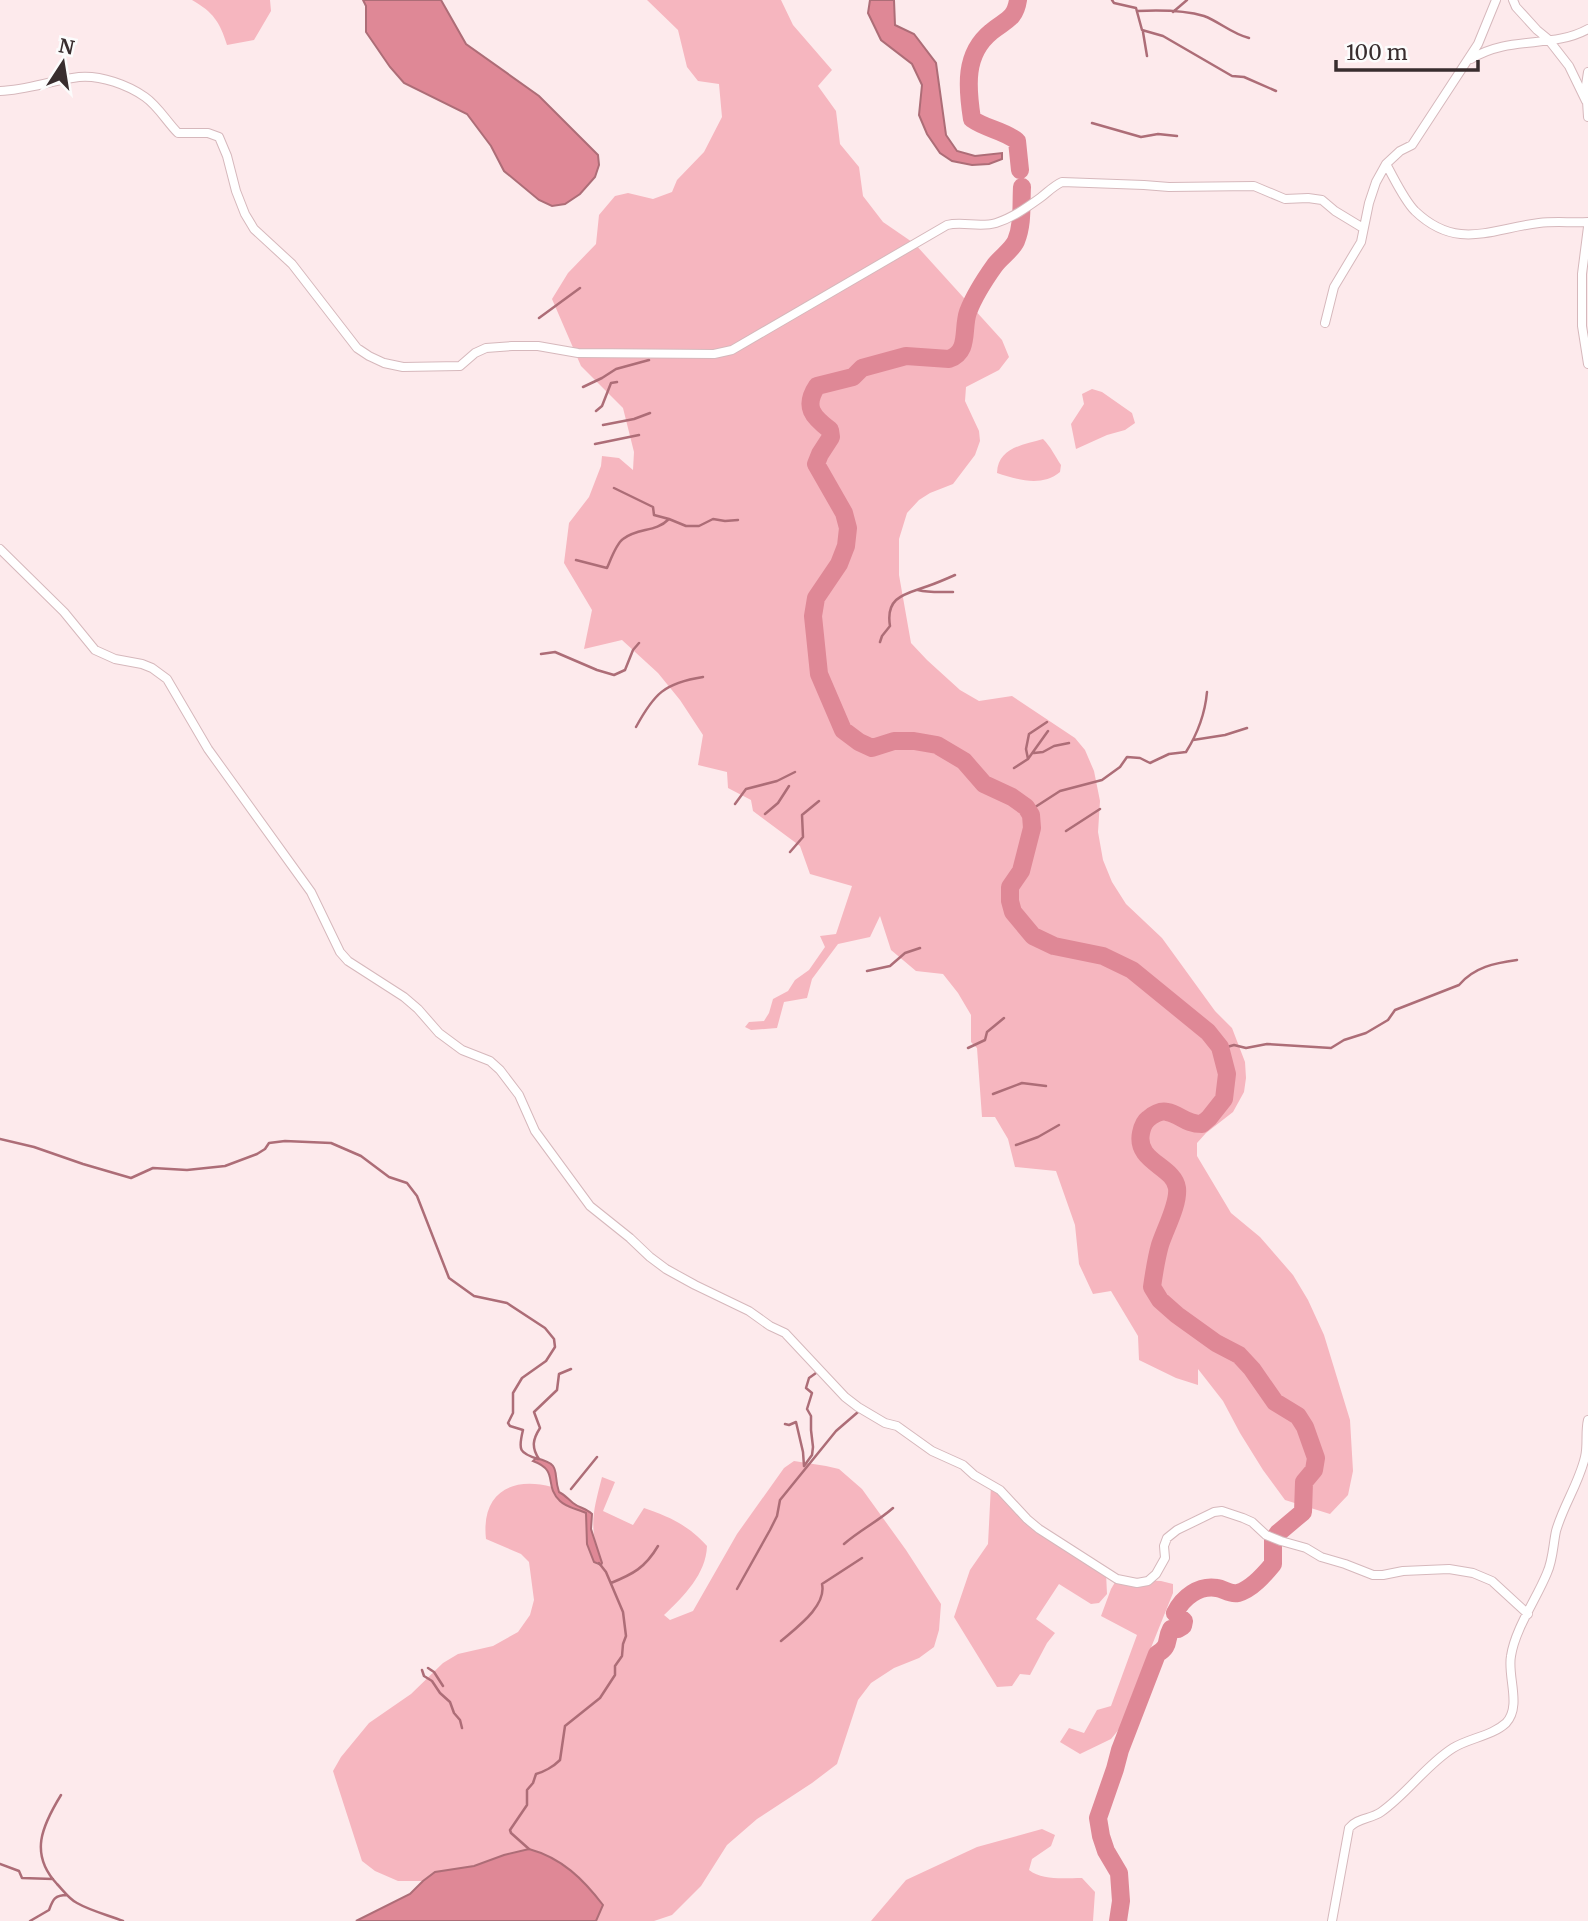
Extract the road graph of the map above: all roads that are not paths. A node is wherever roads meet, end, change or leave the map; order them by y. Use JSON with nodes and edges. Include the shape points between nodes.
{"nodes":[{"id":1,"x":1496,"y":0,"type":"edge"},
{"id":2,"x":1513,"y":0,"type":"edge"},
{"id":3,"x":1588,"y":29,"type":"edge"},
{"id":4,"x":1548,"y":39,"type":"junction"},
{"id":5,"x":1466,"y":62,"type":"junction"},
{"id":6,"x":1588,"y":72,"type":"edge"},
{"id":7,"x":0,"y":90,"type":"edge"},
{"id":8,"x":1586,"y":101,"type":"junction"},
{"id":9,"x":1588,"y":117,"type":"edge"},
{"id":10,"x":1386,"y":164,"type":"junction"},
{"id":11,"x":1588,"y":225,"type":"edge"},
{"id":12,"x":1363,"y":228,"type":"junction"},
{"id":13,"x":1325,"y":323,"type":"dead end"},
{"id":14,"x":1588,"y":364,"type":"edge"},
{"id":15,"x":0,"y":548,"type":"edge"},
{"id":16,"x":1588,"y":1420,"type":"edge"},
{"id":17,"x":1528,"y":1614,"type":"junction"},
{"id":18,"x":1332,"y":1921,"type":"edge"}],
"edges":[{"from":1,"to":5,"type":"street"},
{"from":2,"to":4,"type":"street"},
{"from":3,"to":4,"type":"street","via":[[1575,36]]},
{"from":4,"to":5,"type":"street","via":[[1491,48]]},
{"from":4,"to":8,"type":"street","via":[[1569,66]]},
{"from":5,"to":10,"type":"street","via":[[1412,145]]},
{"from":6,"to":8,"type":"street"},
{"from":7,"to":12,"type":"street","via":[[93,77],[147,99],[178,133],[214,134],[223,144],[236,191],[254,229],[292,264],[357,348],[384,363],[403,367],[460,366],[486,348],[512,346],[578,353],[713,354],[732,350],[947,225],[995,224],[1062,182],[1254,186],[1285,199],[1322,200]]},
{"from":8,"to":9,"type":"street"},
{"from":10,"to":11,"type":"street","via":[[1412,209],[1448,233],[1494,232],[1539,223]]},
{"from":10,"to":12,"type":"street","via":[[1368,203]]},
{"from":11,"to":14,"type":"street","via":[[1582,274]]},
{"from":12,"to":13,"type":"street","via":[[1361,242],[1334,287]]},
{"from":15,"to":17,"type":"street","via":[[95,650],[152,667],[167,678],[208,749],[311,892],[340,952],[404,997],[462,1050],[500,1069],[519,1095],[535,1131],[590,1206],[666,1269],[785,1333],[858,1407],[963,1465],[1000,1490],[1039,1529],[1117,1579],[1148,1581],[1165,1558],[1167,1538],[1222,1511],[1252,1522],[1266,1535],[1373,1574],[1449,1569],[1473,1573],[1492,1581]]},
{"from":16,"to":17,"type":"street","via":[[1586,1454],[1557,1530],[1549,1570]]},
{"from":17,"to":18,"type":"street","via":[[1510,1657],[1513,1709],[1508,1721],[1455,1747],[1381,1812],[1354,1822],[1349,1828]]}]}
